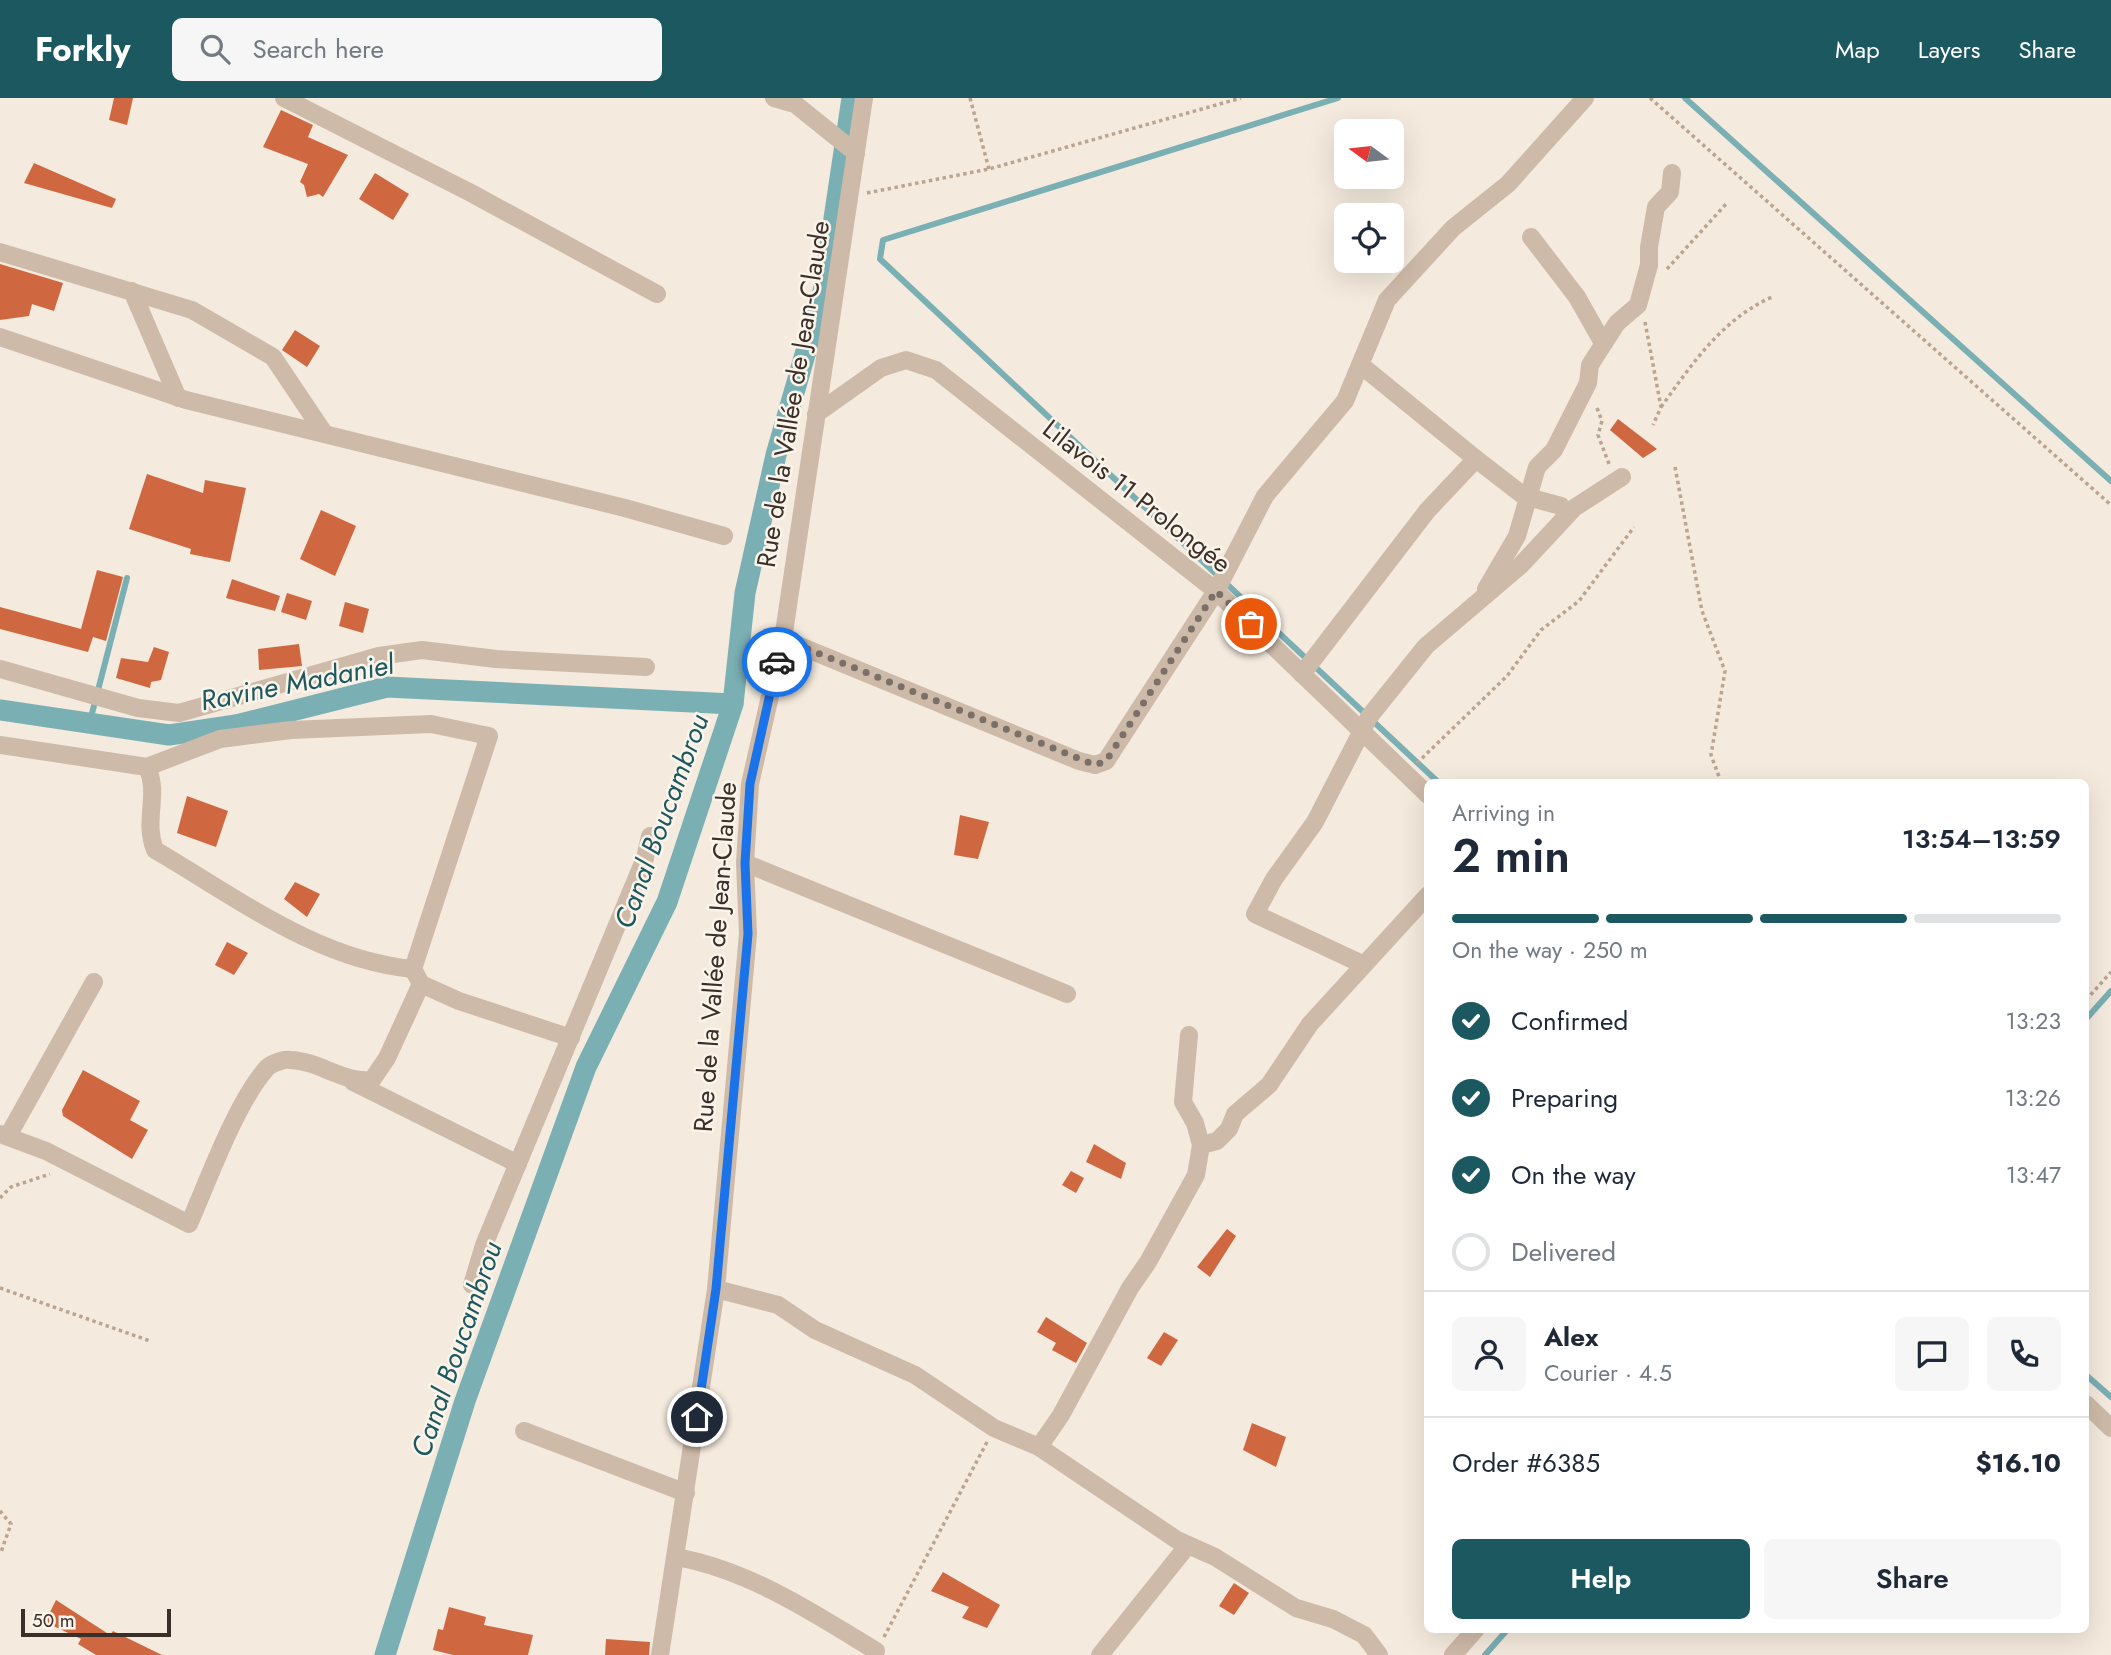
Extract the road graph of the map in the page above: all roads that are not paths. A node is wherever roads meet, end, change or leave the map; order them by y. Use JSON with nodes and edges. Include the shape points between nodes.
{"nodes":[{"id":1,"x":284,"y":98,"type":"edge"},
{"id":2,"x":774,"y":98,"type":"edge"},
{"id":3,"x":864,"y":98,"type":"edge"},
{"id":4,"x":1585,"y":98,"type":"edge"},
{"id":5,"x":856,"y":153,"type":"junction"},
{"id":6,"x":1672,"y":173,"type":"dead end"},
{"id":7,"x":1531,"y":237,"type":"dead end"},
{"id":8,"x":0,"y":252,"type":"edge"},
{"id":9,"x":132,"y":291,"type":"junction"},
{"id":10,"x":657,"y":294,"type":"dead end"},
{"id":11,"x":0,"y":337,"type":"edge"},
{"id":12,"x":1603,"y":343,"type":"junction"},
{"id":13,"x":1362,"y":366,"type":"junction"},
{"id":14,"x":178,"y":398,"type":"junction"},
{"id":15,"x":816,"y":414,"type":"junction"},
{"id":16,"x":324,"y":433,"type":"junction"},
{"id":17,"x":1476,"y":459,"type":"junction"},
{"id":18,"x":1618,"y":480,"type":"road end"},
{"id":19,"x":1528,"y":497,"type":"junction"},
{"id":20,"x":1567,"y":515,"type":"junction"},
{"id":21,"x":724,"y":536,"type":"dead end"},
{"id":22,"x":1216,"y":591,"type":"junction"},
{"id":23,"x":1479,"y":601,"type":"junction"},
{"id":24,"x":783,"y":639,"type":"junction"},
{"id":25,"x":646,"y":667,"type":"dead end"},
{"id":26,"x":0,"y":669,"type":"edge"},
{"id":27,"x":1302,"y":674,"type":"junction"},
{"id":28,"x":1362,"y":732,"type":"junction"},
{"id":29,"x":0,"y":745,"type":"edge"},
{"id":30,"x":147,"y":767,"type":"junction"},
{"id":31,"x":1424,"y":791,"type":"edge"},
{"id":32,"x":650,"y":836,"type":"dead end"},
{"id":33,"x":745,"y":863,"type":"junction"},
{"id":34,"x":1424,"y":899,"type":"edge"},
{"id":35,"x":1362,"y":964,"type":"junction"},
{"id":36,"x":417,"y":976,"type":"junction"},
{"id":37,"x":94,"y":982,"type":"dead end"},
{"id":38,"x":1067,"y":994,"type":"dead end"},
{"id":39,"x":1189,"y":1035,"type":"dead end"},
{"id":40,"x":571,"y":1038,"type":"junction"},
{"id":41,"x":353,"y":1082,"type":"junction"},
{"id":42,"x":4,"y":1135,"type":"edge"},
{"id":43,"x":1201,"y":1145,"type":"junction"},
{"id":44,"x":517,"y":1164,"type":"junction"},
{"id":45,"x":472,"y":1284,"type":"dead end"},
{"id":46,"x":716,"y":1289,"type":"junction"},
{"id":47,"x":2089,"y":1407,"type":"edge"},
{"id":48,"x":2111,"y":1427,"type":"edge"},
{"id":49,"x":524,"y":1431,"type":"dead end"},
{"id":50,"x":1039,"y":1447,"type":"junction"},
{"id":51,"x":686,"y":1493,"type":"junction"},
{"id":52,"x":1188,"y":1545,"type":"junction"},
{"id":53,"x":676,"y":1557,"type":"junction"},
{"id":54,"x":1472,"y":1633,"type":"edge"},
{"id":55,"x":877,"y":1651,"type":"road end"},
{"id":56,"x":660,"y":1655,"type":"edge"},
{"id":57,"x":1100,"y":1655,"type":"edge"},
{"id":58,"x":1379,"y":1655,"type":"edge"},
{"id":59,"x":1453,"y":1655,"type":"edge"}],
"edges":[{"from":1,"to":10,"type":"street"},
{"from":2,"to":5,"type":"street","via":[[795,104]]},
{"from":3,"to":5,"type":"street","name":"Rue de la Vallée de Jean-Claude"},
{"from":4,"to":13,"type":"street","via":[[1508,184],[1453,228],[1387,300]]},
{"from":5,"to":15,"type":"street","name":"Rue de la Vallée de Jean-Claude"},
{"from":6,"to":12,"type":"street","via":[[1670,192],[1656,207],[1649,265],[1638,305]]},
{"from":7,"to":12,"type":"street","via":[[1577,297]]},
{"from":8,"to":9,"type":"street"},
{"from":9,"to":14,"type":"street"},
{"from":9,"to":16,"type":"street","via":[[191,310],[272,357]]},
{"from":11,"to":14,"type":"street"},
{"from":12,"to":19,"type":"street","via":[[1553,450],[1537,467]]},
{"from":13,"to":17,"type":"street"},
{"from":13,"to":22,"type":"street","via":[[1345,401],[1265,496]]},
{"from":14,"to":16,"type":"street"},
{"from":15,"to":22,"type":"street","name":"Lilavois 11 Prolongée","via":[[881,368],[906,360],[936,370]]},
{"from":15,"to":24,"type":"street","name":"Rue de la Vallée de Jean-Claude"},
{"from":16,"to":21,"type":"street"},
{"from":17,"to":19,"type":"street"},
{"from":17,"to":27,"type":"street","via":[[1427,511]]},
{"from":18,"to":20,"type":"street"},
{"from":19,"to":20,"type":"street","via":[[1561,506]]},
{"from":19,"to":23,"type":"street","via":[[1517,536]]},
{"from":20,"to":23,"type":"street","via":[[1520,566]]},
{"from":22,"to":24,"type":"street","via":[[1106,761],[1095,765]]},
{"from":22,"to":27,"type":"street","name":"Lilavois 11 Prolongée"},
{"from":23,"to":28,"type":"street","via":[[1426,646]]},
{"from":24,"to":33,"type":"street","name":"Rue de la Vallée de Jean-Claude","via":[[750,784]]},
{"from":25,"to":26,"type":"street","via":[[422,650],[379,656],[179,713],[138,708]]},
{"from":27,"to":28,"type":"street","name":"Lilavois 11 Prolongée"},
{"from":28,"to":31,"type":"street","name":"Lilavois 11 Prolongée"},
{"from":28,"to":35,"type":"street","via":[[1315,822],[1255,914]]},
{"from":29,"to":30,"type":"street"},
{"from":30,"to":36,"type":"street","via":[[153,781],[148,831],[155,849],[331,950]]},
{"from":30,"to":36,"type":"street","via":[[220,739],[291,730],[431,724],[489,736]]},
{"from":32,"to":40,"type":"street"},
{"from":33,"to":38,"type":"street"},
{"from":33,"to":46,"type":"street","name":"Rue de la Vallée de Jean-Claude","via":[[748,934]]},
{"from":34,"to":35,"type":"street"},
{"from":35,"to":43,"type":"street","via":[[1310,1024],[1269,1085],[1234,1114],[1229,1129],[1217,1141]]},
{"from":36,"to":40,"type":"street","via":[[459,1001]]},
{"from":36,"to":41,"type":"street","via":[[387,1058],[372,1080]]},
{"from":37,"to":42,"type":"street"},
{"from":39,"to":43,"type":"street","via":[[1183,1102]]},
{"from":40,"to":44,"type":"street"},
{"from":41,"to":42,"type":"street","via":[[313,1063],[287,1059],[267,1067],[245,1102],[189,1224]]},
{"from":41,"to":44,"type":"street"},
{"from":43,"to":50,"type":"street","via":[[1196,1175]]},
{"from":44,"to":45,"type":"street"},
{"from":46,"to":50,"type":"street","via":[[778,1306],[815,1330],[915,1375],[994,1428]]},
{"from":46,"to":51,"type":"street","name":"Rue de la Vallée de Jean-Claude"},
{"from":47,"to":48,"type":"street"},
{"from":49,"to":51,"type":"street"},
{"from":50,"to":52,"type":"street"},
{"from":51,"to":53,"type":"street","name":"Rue de la Vallée de Jean-Claude"},
{"from":52,"to":57,"type":"street"},
{"from":52,"to":58,"type":"street","via":[[1296,1608],[1364,1635]]},
{"from":53,"to":55,"type":"street","via":[[709,1563],[750,1579]]},
{"from":53,"to":56,"type":"street","name":"Rue de la Vallée de Jean-Claude"},
{"from":54,"to":59,"type":"street"}]}
